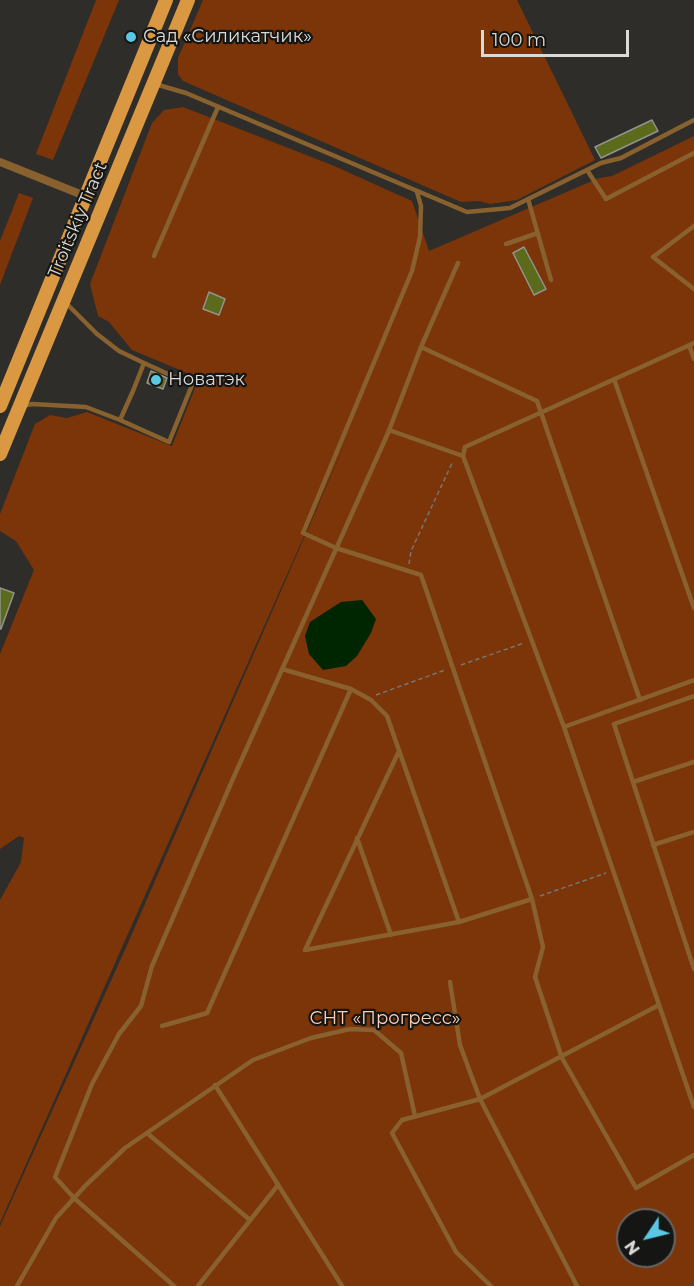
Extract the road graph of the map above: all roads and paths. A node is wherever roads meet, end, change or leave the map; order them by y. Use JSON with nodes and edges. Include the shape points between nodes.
{"nodes":[{"id":1,"x":166,"y":0,"type":"edge"},
{"id":2,"x":188,"y":0,"type":"edge"},
{"id":3,"x":155,"y":84,"type":"junction"},
{"id":4,"x":218,"y":107,"type":"junction"},
{"id":5,"x":694,"y":120,"type":"edge"},
{"id":6,"x":694,"y":153,"type":"edge"},
{"id":7,"x":0,"y":162,"type":"edge"},
{"id":8,"x":587,"y":170,"type":"junction"},
{"id":9,"x":417,"y":192,"type":"junction"},
{"id":10,"x":85,"y":196,"type":"junction"},
{"id":11,"x":528,"y":199,"type":"junction"},
{"id":12,"x":694,"y":226,"type":"edge"},
{"id":13,"x":538,"y":232,"type":"junction"},
{"id":14,"x":506,"y":244,"type":"dead end"},
{"id":15,"x":154,"y":256,"type":"dead end"},
{"id":16,"x":458,"y":263,"type":"dead end"},
{"id":17,"x":551,"y":280,"type":"dead end"},
{"id":18,"x":694,"y":289,"type":"edge"},
{"id":19,"x":64,"y":301,"type":"junction"},
{"id":20,"x":692,"y":344,"type":"edge"},
{"id":21,"x":421,"y":347,"type":"junction"},
{"id":22,"x":694,"y":359,"type":"edge"},
{"id":23,"x":144,"y":363,"type":"junction"},
{"id":24,"x":614,"y":379,"type":"junction"},
{"id":25,"x":2,"y":398,"type":"edge"},
{"id":26,"x":19,"y":407,"type":"junction"},
{"id":27,"x":541,"y":413,"type":"junction"},
{"id":28,"x":120,"y":420,"type":"junction"},
{"id":29,"x":389,"y":430,"type":"junction"},
{"id":30,"x":0,"y":454,"type":"edge"},
{"id":31,"x":457,"y":454,"type":"junction"},
{"id":32,"x":464,"y":456,"type":"junction"},
{"id":33,"x":336,"y":548,"type":"junction"},
{"id":34,"x":408,"y":571,"type":"junction"},
{"id":35,"x":694,"y":608,"type":"edge"},
{"id":36,"x":282,"y":669,"type":"junction"},
{"id":37,"x":694,"y":680,"type":"edge"},
{"id":38,"x":351,"y":689,"type":"junction"},
{"id":39,"x":694,"y":696,"type":"edge"},
{"id":40,"x":640,"y":700,"type":"junction"},
{"id":41,"x":564,"y":728,"type":"junction"},
{"id":42,"x":399,"y":751,"type":"junction"},
{"id":43,"x":694,"y":762,"type":"edge"},
{"id":44,"x":633,"y":782,"type":"junction"},
{"id":45,"x":694,"y":832,"type":"edge"},
{"id":46,"x":357,"y":838,"type":"junction"},
{"id":47,"x":653,"y":845,"type":"junction"},
{"id":48,"x":613,"y":870,"type":"junction"},
{"id":49,"x":532,"y":899,"type":"junction"},
{"id":50,"x":459,"y":922,"type":"junction"},
{"id":51,"x":391,"y":935,"type":"junction"},
{"id":52,"x":694,"y":969,"type":"edge"},
{"id":53,"x":450,"y":982,"type":"dead end"},
{"id":54,"x":659,"y":1005,"type":"junction"},
{"id":55,"x":162,"y":1026,"type":"dead end"},
{"id":56,"x":562,"y":1058,"type":"junction"},
{"id":57,"x":215,"y":1085,"type":"junction"},
{"id":58,"x":480,"y":1099,"type":"junction"},
{"id":59,"x":694,"y":1107,"type":"edge"},
{"id":60,"x":415,"y":1116,"type":"junction"},
{"id":61,"x":147,"y":1133,"type":"junction"},
{"id":62,"x":694,"y":1155,"type":"edge"},
{"id":63,"x":278,"y":1185,"type":"junction"},
{"id":64,"x":74,"y":1198,"type":"junction"},
{"id":65,"x":250,"y":1220,"type":"junction"},
{"id":66,"x":17,"y":1286,"type":"edge"},
{"id":67,"x":174,"y":1286,"type":"edge"},
{"id":68,"x":198,"y":1286,"type":"edge"},
{"id":69,"x":342,"y":1286,"type":"edge"},
{"id":70,"x":490,"y":1286,"type":"edge"},
{"id":71,"x":577,"y":1286,"type":"edge"}],
"edges":[{"from":1,"to":10,"type":"main road","name":"Troitskiy Tract"},
{"from":2,"to":3,"type":"main road","name":"Troitskiy Tract"},
{"from":3,"to":4,"type":"lane"},
{"from":3,"to":19,"type":"main road","name":"Troitskiy Tract"},
{"from":4,"to":9,"type":"lane"},
{"from":4,"to":15,"type":"lane"},
{"from":5,"to":8,"type":"lane","via":[[621,158]]},
{"from":6,"to":8,"type":"lane","via":[[606,199]]},
{"from":7,"to":10,"type":"street"},
{"from":8,"to":11,"type":"lane"},
{"from":9,"to":11,"type":"lane","via":[[467,212],[510,208]]},
{"from":9,"to":33,"type":"lane","via":[[421,206],[420,237],[412,270],[303,533]]},
{"from":10,"to":25,"type":"main road","name":"Troitskiy Tract"},
{"from":11,"to":13,"type":"lane"},
{"from":12,"to":18,"type":"lane","via":[[654,257]]},
{"from":13,"to":14,"type":"lane"},
{"from":13,"to":17,"type":"lane"},
{"from":16,"to":21,"type":"lane"},
{"from":19,"to":23,"type":"lane","via":[[112,346]]},
{"from":19,"to":26,"type":"main road","name":"Troitskiy Tract"},
{"from":20,"to":22,"type":"lane"},
{"from":20,"to":24,"type":"lane"},
{"from":21,"to":27,"type":"lane","via":[[537,401]]},
{"from":21,"to":29,"type":"lane"},
{"from":23,"to":28,"type":"lane"},
{"from":23,"to":28,"type":"lane","via":[[192,385],[169,442]]},
{"from":24,"to":27,"type":"lane"},
{"from":24,"to":35,"type":"lane"},
{"from":26,"to":28,"type":"lane","via":[[86,407]]},
{"from":26,"to":30,"type":"main road","name":"Troitskiy Tract"},
{"from":27,"to":32,"type":"lane","via":[[465,447]]},
{"from":27,"to":40,"type":"lane"},
{"from":29,"to":31,"type":"lane"},
{"from":29,"to":33,"type":"lane"},
{"from":31,"to":32,"type":"lane"},
{"from":31,"to":34,"type":"path","via":[[411,551]]},
{"from":32,"to":41,"type":"lane"},
{"from":33,"to":34,"type":"lane"},
{"from":33,"to":36,"type":"lane"},
{"from":34,"to":49,"type":"lane","via":[[421,575]]},
{"from":36,"to":38,"type":"lane"},
{"from":36,"to":64,"type":"lane","via":[[152,966],[141,1006],[119,1034],[92,1084],[63,1156],[55,1177]]},
{"from":37,"to":40,"type":"lane"},
{"from":38,"to":42,"type":"lane","via":[[371,700],[387,716]]},
{"from":38,"to":55,"type":"lane","via":[[207,1013]]},
{"from":39,"to":44,"type":"lane","via":[[614,724]]},
{"from":40,"to":41,"type":"lane"},
{"from":41,"to":48,"type":"lane"},
{"from":42,"to":46,"type":"lane"},
{"from":42,"to":50,"type":"lane"},
{"from":43,"to":44,"type":"lane"},
{"from":44,"to":47,"type":"lane"},
{"from":45,"to":47,"type":"lane"},
{"from":46,"to":51,"type":"lane"},
{"from":46,"to":51,"type":"lane","via":[[305,950]]},
{"from":47,"to":52,"type":"lane"},
{"from":48,"to":49,"type":"path"},
{"from":48,"to":54,"type":"lane"},
{"from":49,"to":50,"type":"lane"},
{"from":49,"to":56,"type":"lane","via":[[543,947],[535,977]]},
{"from":50,"to":51,"type":"lane"},
{"from":53,"to":58,"type":"lane","via":[[460,1045]]},
{"from":54,"to":56,"type":"lane"},
{"from":54,"to":59,"type":"lane"},
{"from":56,"to":58,"type":"lane"},
{"from":56,"to":62,"type":"lane","via":[[636,1188]]},
{"from":57,"to":60,"type":"lane","via":[[253,1059],[311,1038],[350,1029],[374,1030],[401,1053]]},
{"from":57,"to":61,"type":"lane"},
{"from":57,"to":63,"type":"lane"},
{"from":58,"to":60,"type":"lane"},
{"from":58,"to":71,"type":"lane"},
{"from":60,"to":70,"type":"lane","via":[[402,1120],[392,1133],[456,1252]]},
{"from":61,"to":64,"type":"lane","via":[[125,1148]]},
{"from":61,"to":65,"type":"lane"},
{"from":63,"to":65,"type":"lane"},
{"from":63,"to":69,"type":"lane"},
{"from":64,"to":66,"type":"lane","via":[[56,1218]]},
{"from":64,"to":67,"type":"lane"},
{"from":65,"to":68,"type":"lane"}]}
